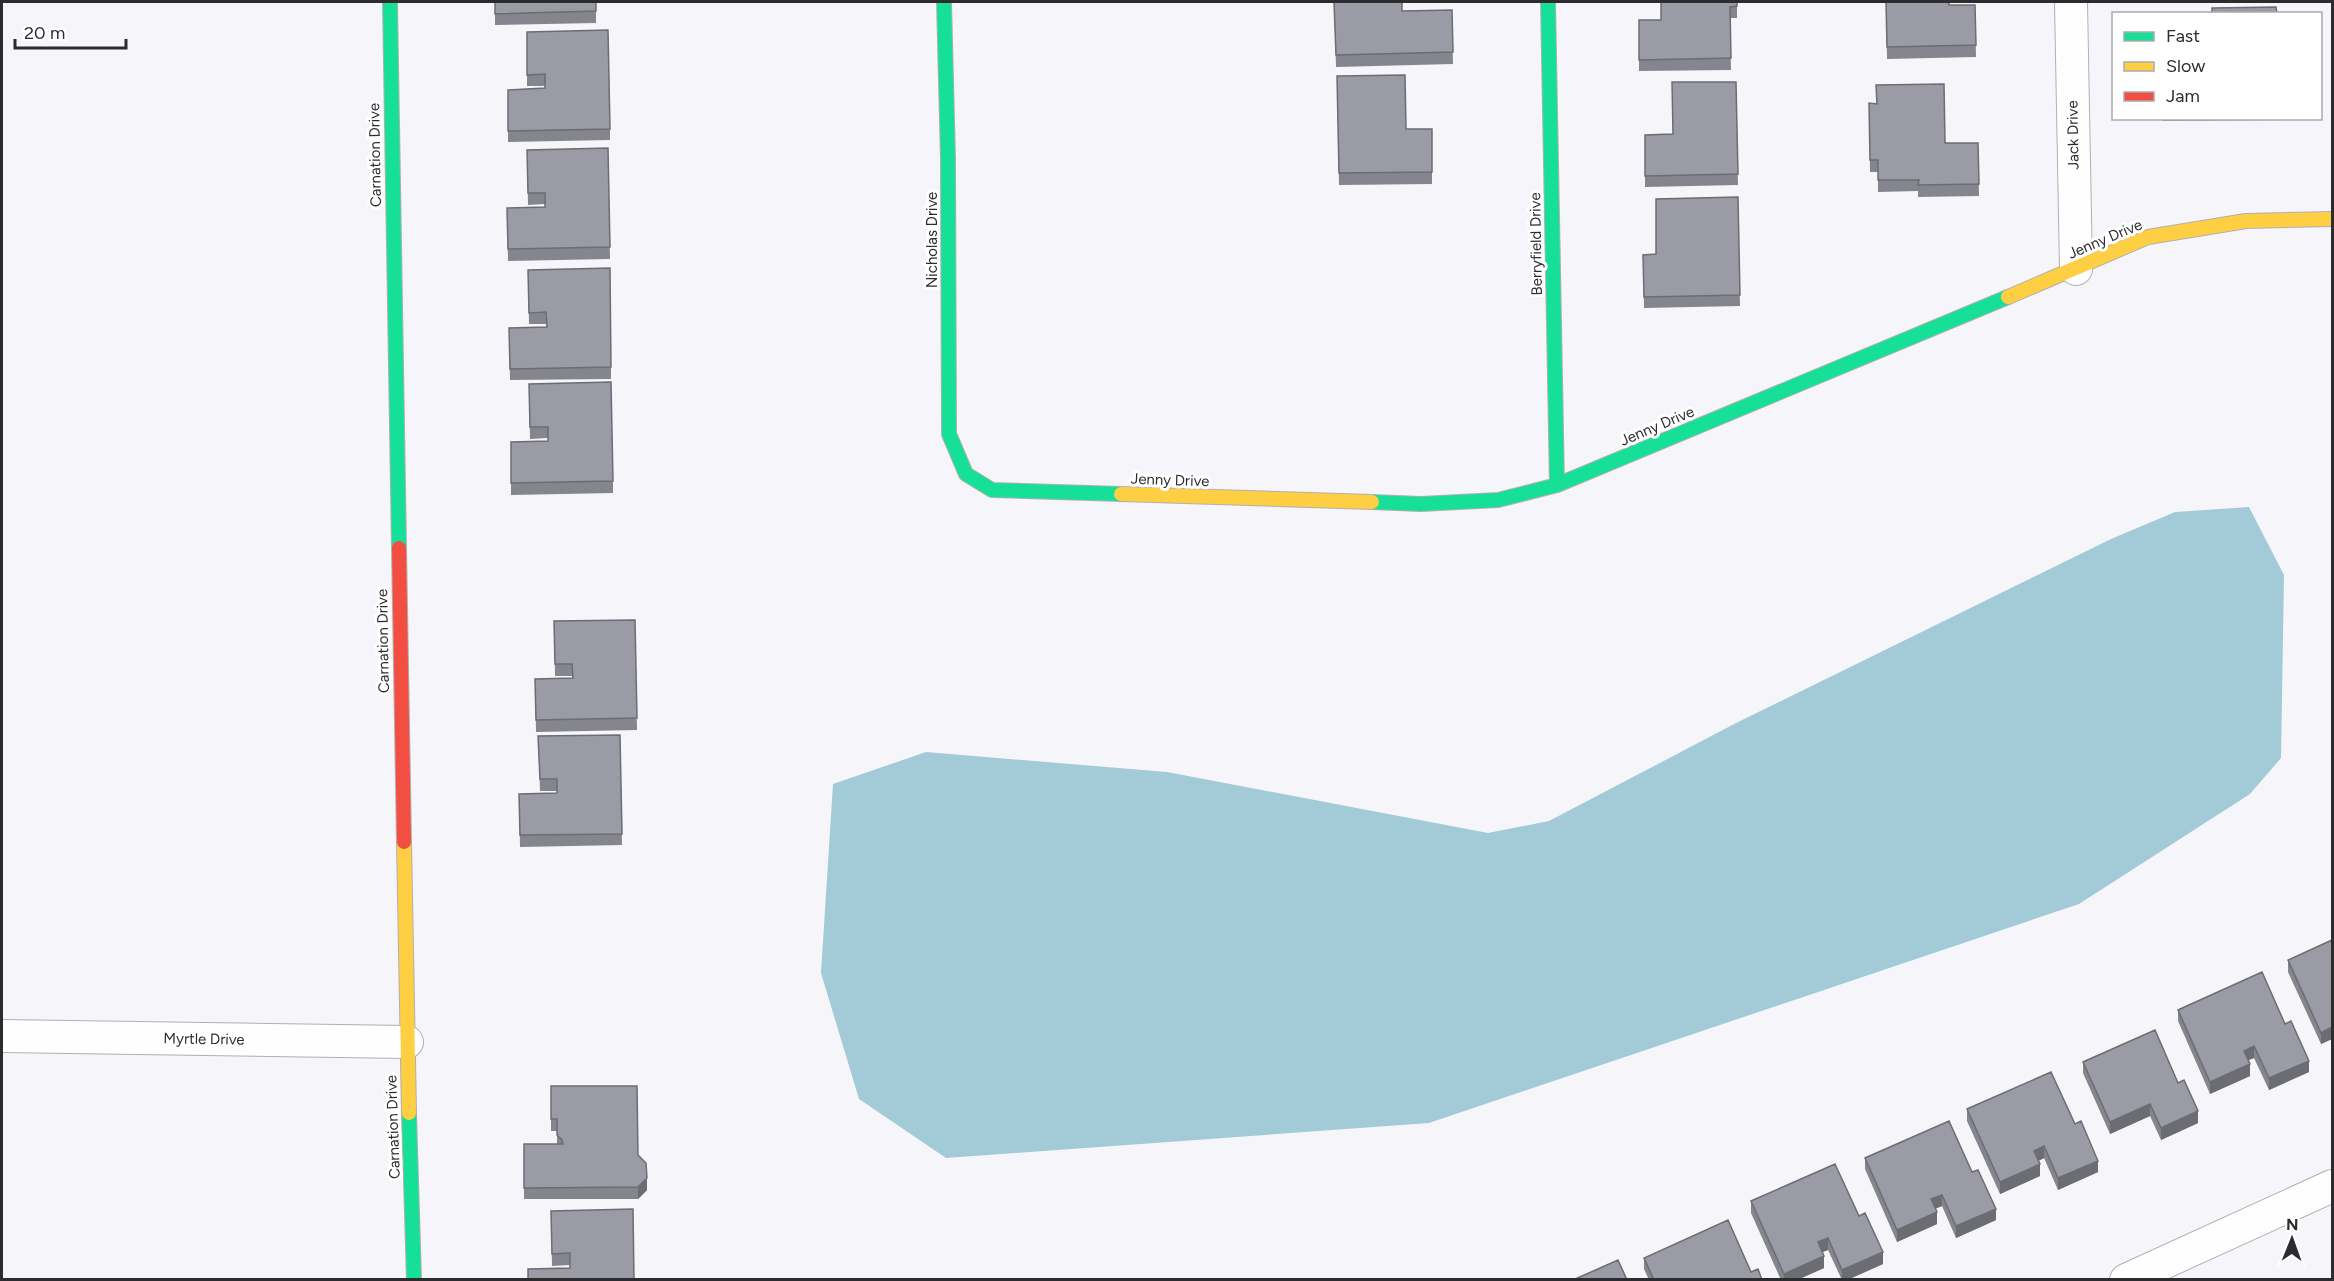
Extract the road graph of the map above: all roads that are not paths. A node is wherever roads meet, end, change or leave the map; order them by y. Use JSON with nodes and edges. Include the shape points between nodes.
{"nodes":[{"id":1,"x":390,"y":2,"type":"edge"},
{"id":2,"x":944,"y":2,"type":"edge"},
{"id":3,"x":1548,"y":2,"type":"edge"},
{"id":4,"x":2071,"y":2,"type":"edge"},
{"id":5,"x":2332,"y":219,"type":"edge"},
{"id":6,"x":2076,"y":269,"type":"junction"},
{"id":7,"x":966,"y":474,"type":"joint"},
{"id":8,"x":1557,"y":485,"type":"junction"},
{"id":9,"x":2,"y":1036,"type":"edge"},
{"id":10,"x":407,"y":1042,"type":"junction"},
{"id":11,"x":2332,"y":1186,"type":"edge"},
{"id":12,"x":414,"y":1280,"type":"edge"},
{"id":13,"x":2126,"y":1280,"type":"edge"}],
"edges":[{"from":1,"to":10,"type":"street","name":"Carnation Drive"},
{"from":2,"to":7,"type":"street","name":"Nicholas Drive","via":[[949,434]]},
{"from":3,"to":8,"type":"street","name":"Berryfield Drive"},
{"from":4,"to":6,"type":"street","name":"Jack Drive"},
{"from":5,"to":6,"type":"street","name":"Jenny Drive","via":[[2246,220],[2148,237]]},
{"from":6,"to":8,"type":"street","name":"Jenny Drive"},
{"from":7,"to":8,"type":"street","name":"Jenny Drive","via":[[992,490],[1421,504],[1498,500]]},
{"from":9,"to":10,"type":"street","name":"Myrtle Drive"},
{"from":10,"to":12,"type":"street","name":"Carnation Drive"},
{"from":11,"to":13,"type":"street"}]}
